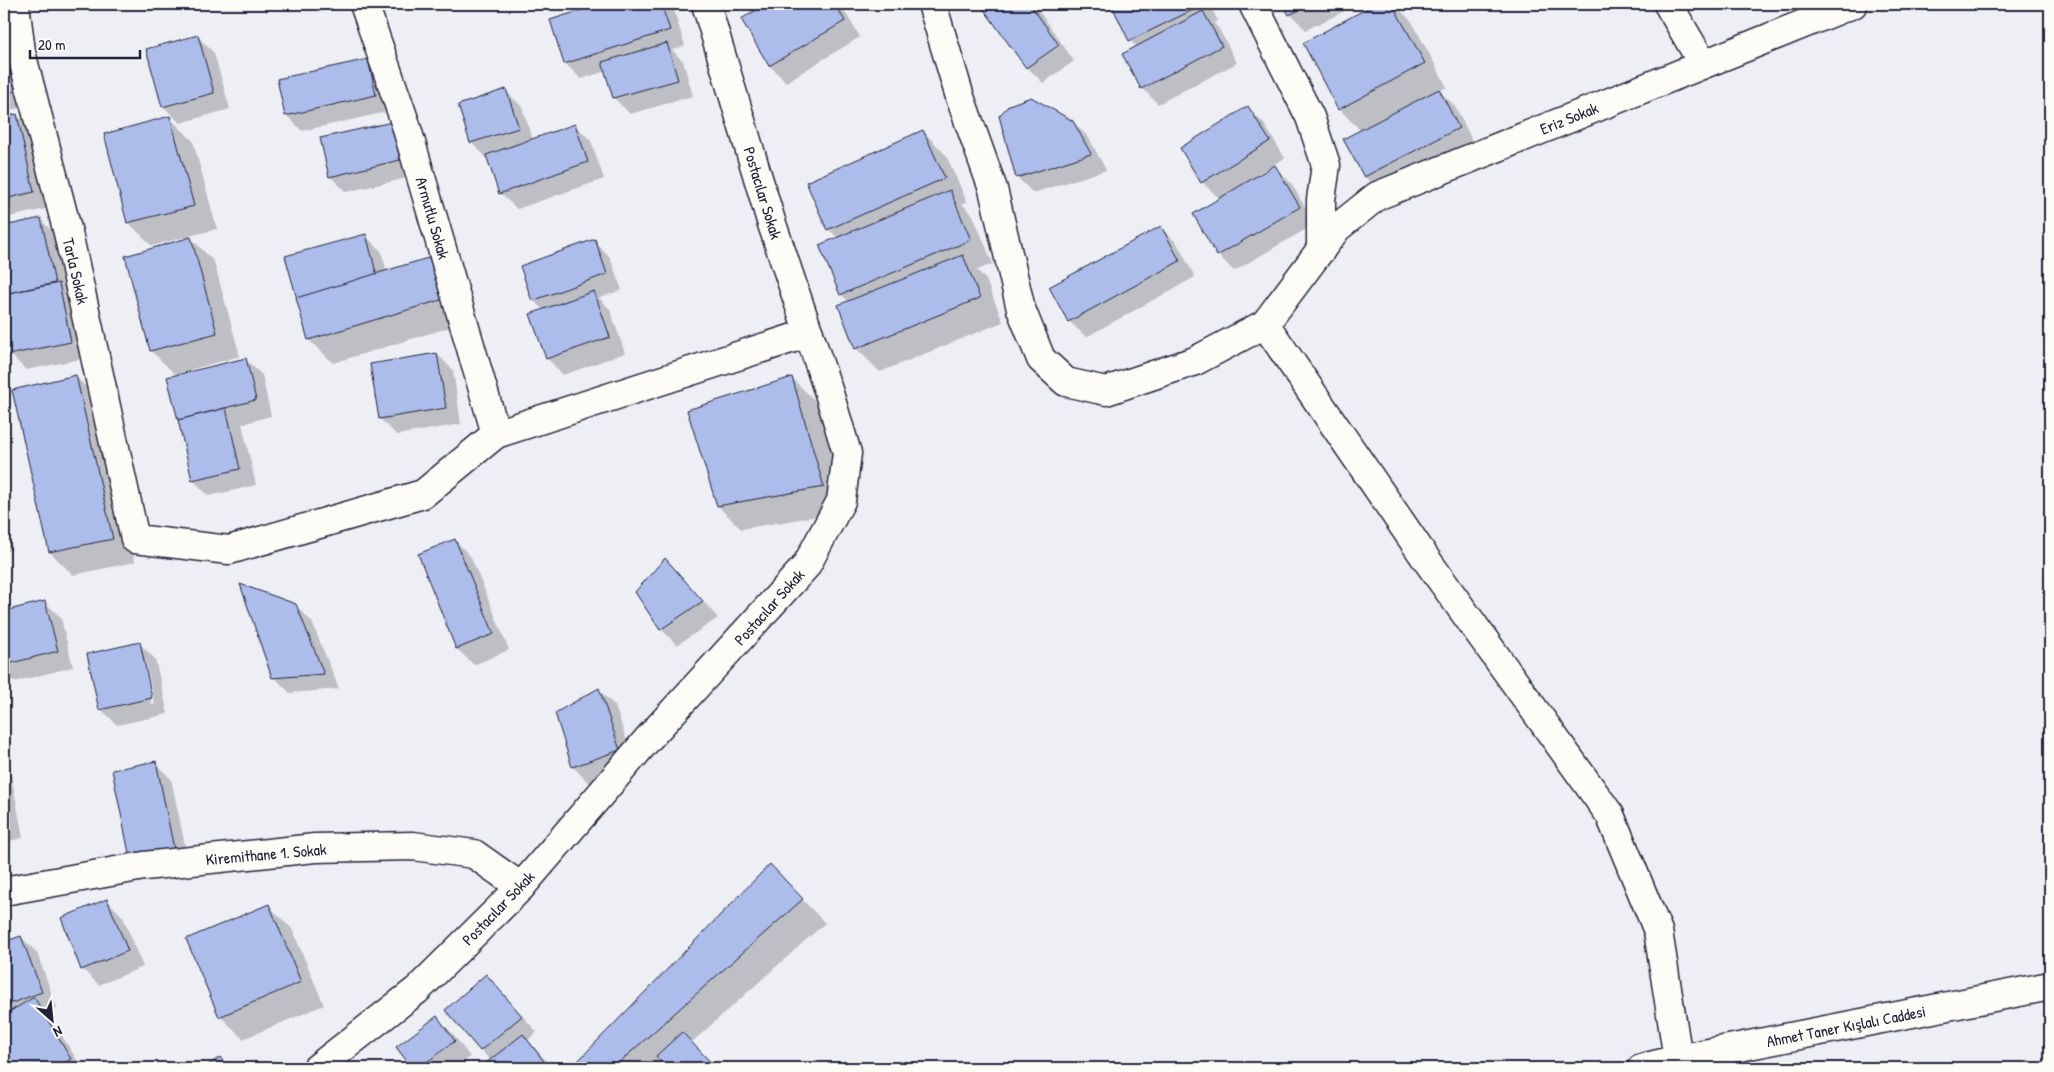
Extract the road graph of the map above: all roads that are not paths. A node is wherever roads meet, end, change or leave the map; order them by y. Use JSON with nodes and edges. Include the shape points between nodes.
{"nodes":[{"id":1,"x":15,"y":4,"type":"edge"},
{"id":2,"x":364,"y":4,"type":"edge"},
{"id":3,"x":706,"y":4,"type":"edge"},
{"id":4,"x":932,"y":4,"type":"edge"},
{"id":5,"x":1252,"y":4,"type":"edge"},
{"id":6,"x":1668,"y":4,"type":"edge"},
{"id":7,"x":1854,"y":4,"type":"edge"},
{"id":8,"x":1703,"y":64,"type":"junction"},
{"id":9,"x":1315,"y":259,"type":"junction"},
{"id":10,"x":1265,"y":324,"type":"junction"},
{"id":11,"x":809,"y":333,"type":"junction"},
{"id":12,"x":496,"y":434,"type":"junction"},
{"id":13,"x":521,"y":887,"type":"junction"},
{"id":14,"x":4,"y":890,"type":"edge"},
{"id":15,"x":2050,"y":986,"type":"edge"},
{"id":16,"x":1678,"y":1059,"type":"junction"},
{"id":17,"x":316,"y":1068,"type":"edge"},
{"id":18,"x":1642,"y":1068,"type":"edge"}],
"edges":[{"from":1,"to":12,"type":"street","name":"Tarla Sokak","via":[[21,52],[68,233],[135,539],[229,550],[423,494]]},
{"from":2,"to":12,"type":"street","name":"Armutlu Sokak","via":[[405,122]]},
{"from":3,"to":11,"type":"street","name":"Postacılar Sokak","via":[[771,221]]},
{"from":4,"to":10,"type":"street","via":[[993,189],[1021,309],[1041,359],[1066,382],[1106,391],[1195,361]]},
{"from":5,"to":9,"type":"street","via":[[1310,116],[1326,165]]},
{"from":6,"to":8,"type":"street"},
{"from":7,"to":8,"type":"street","name":"Eriz Sokak"},
{"from":8,"to":9,"type":"street","name":"Eriz Sokak","via":[[1377,196],[1337,228]]},
{"from":9,"to":10,"type":"street","name":"Eriz Sokak"},
{"from":10,"to":16,"type":"street","via":[[1426,559],[1610,815],[1658,931]]},
{"from":11,"to":12,"type":"street"},
{"from":11,"to":13,"type":"street","name":"Postacılar Sokak","via":[[846,453],[841,501],[806,566],[647,740]]},
{"from":13,"to":14,"type":"street","name":"Kiremithane 1. Sokak","via":[[474,854],[413,846],[315,848],[144,866]]},
{"from":13,"to":17,"type":"street","name":"Postacılar Sokak","via":[[416,990]]},
{"from":15,"to":16,"type":"street","name":"Ahmet Taner Kışlalı Caddesi"},
{"from":16,"to":18,"type":"street","name":"Ahmet Taner Kışlalı Caddesi"}]}
